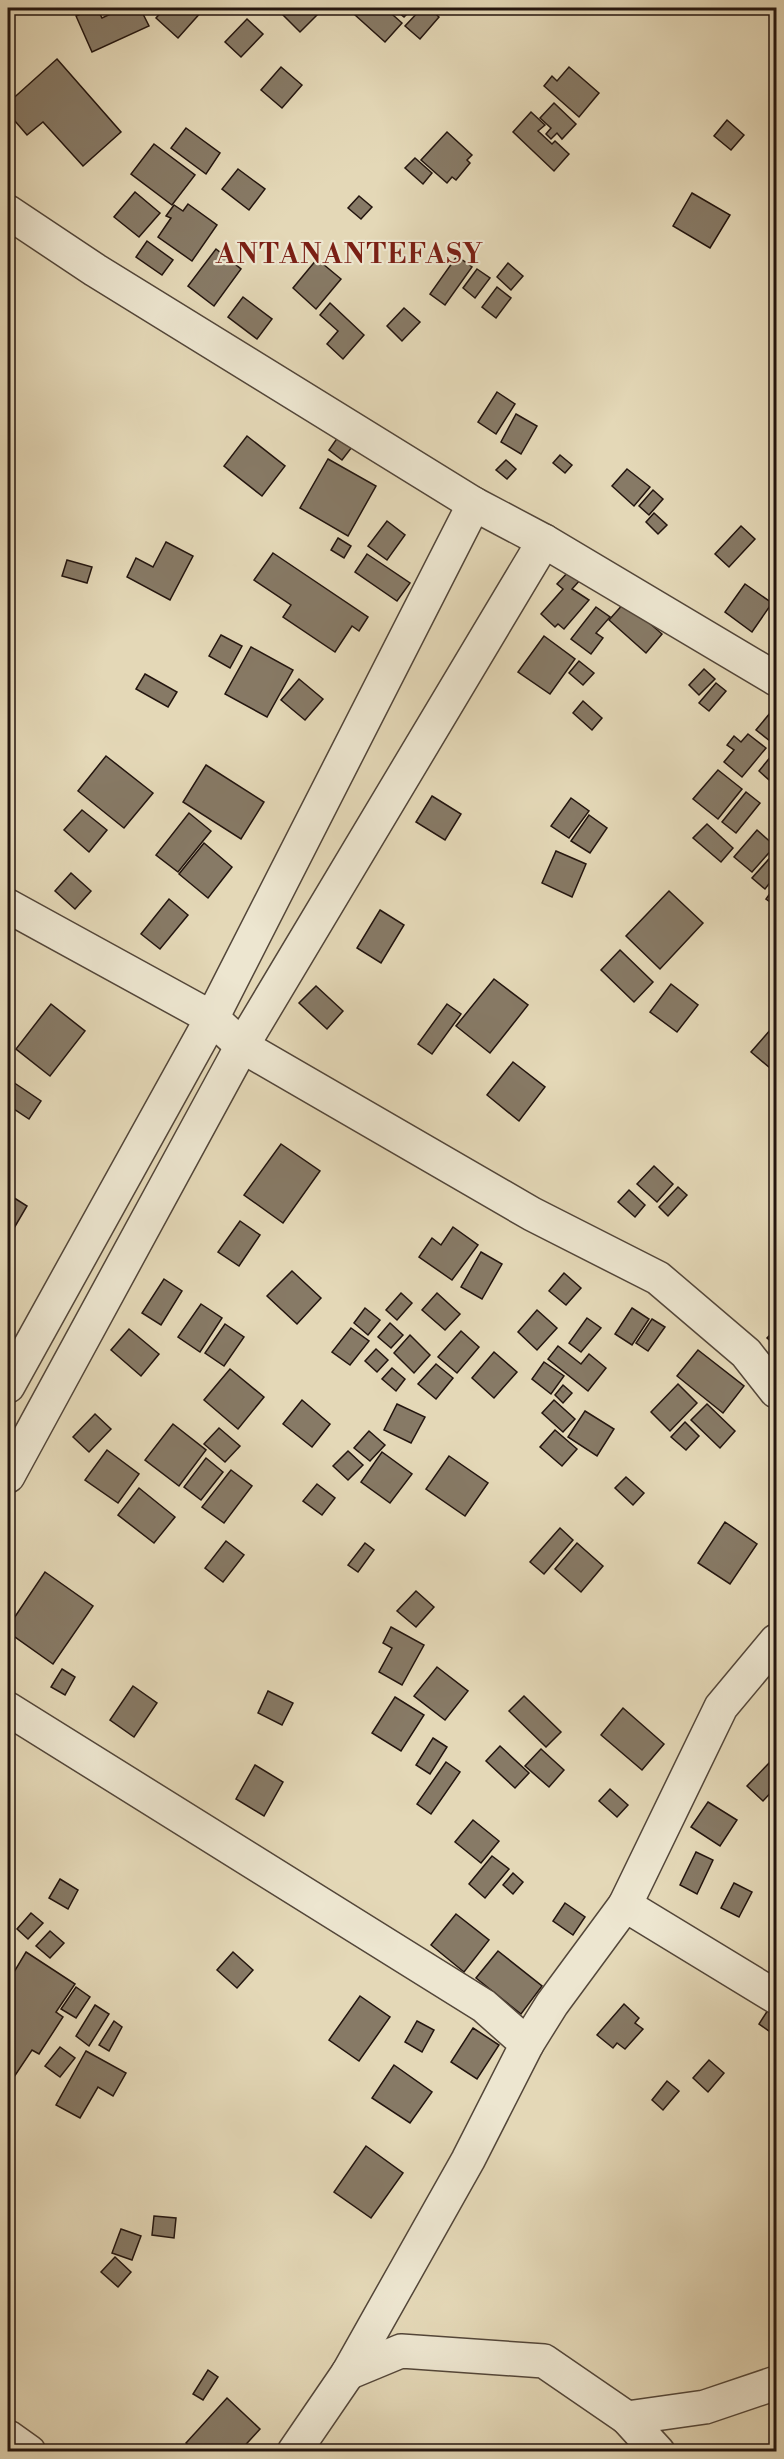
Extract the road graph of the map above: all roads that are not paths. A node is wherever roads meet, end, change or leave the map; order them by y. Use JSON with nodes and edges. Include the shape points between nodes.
{"nodes":[{"id":1,"x":8,"y":212,"type":"edge"},
{"id":2,"x":474,"y":504,"type":"junction"},
{"id":3,"x":544,"y":542,"type":"junction"},
{"id":4,"x":777,"y":679,"type":"edge"},
{"id":5,"x":8,"y":906,"type":"edge"},
{"id":6,"x":212,"y":1018,"type":"junction"},
{"id":7,"x":242,"y":1046,"type":"junction"},
{"id":8,"x":8,"y":1386,"type":"edge"},
{"id":9,"x":777,"y":1392,"type":"edge"},
{"id":10,"x":8,"y":1476,"type":"edge"},
{"id":11,"x":777,"y":1641,"type":"edge"},
{"id":12,"x":8,"y":1709,"type":"edge"},
{"id":13,"x":625,"y":1905,"type":"junction"},
{"id":14,"x":777,"y":1997,"type":"edge"},
{"id":15,"x":527,"y":2044,"type":"junction"},
{"id":16,"x":348,"y":2373,"type":"junction"},
{"id":17,"x":777,"y":2383,"type":"edge"},
{"id":18,"x":627,"y":2418,"type":"junction"},
{"id":19,"x":8,"y":2437,"type":"edge"},
{"id":20,"x":29,"y":2451,"type":"edge"},
{"id":21,"x":294,"y":2451,"type":"edge"},
{"id":22,"x":658,"y":2451,"type":"edge"}],
"edges":[{"from":1,"to":2,"type":"street"},
{"from":2,"to":3,"type":"street"},
{"from":2,"to":6,"type":"street"},
{"from":3,"to":4,"type":"street"},
{"from":3,"to":7,"type":"street"},
{"from":5,"to":6,"type":"street"},
{"from":6,"to":7,"type":"street"},
{"from":6,"to":8,"type":"street"},
{"from":7,"to":9,"type":"street","via":[[532,1214],[658,1278],[746,1353]]},
{"from":7,"to":10,"type":"street"},
{"from":11,"to":13,"type":"street","via":[[722,1707]]},
{"from":12,"to":15,"type":"street","via":[[484,2006]]},
{"from":13,"to":14,"type":"street"},
{"from":13,"to":15,"type":"street"},
{"from":15,"to":16,"type":"street","via":[[468,2160]]},
{"from":16,"to":18,"type":"street","via":[[401,2351],[544,2361]]},
{"from":16,"to":21,"type":"street"},
{"from":17,"to":18,"type":"street","via":[[705,2407]]},
{"from":18,"to":22,"type":"street"},
{"from":19,"to":20,"type":"street"}]}
